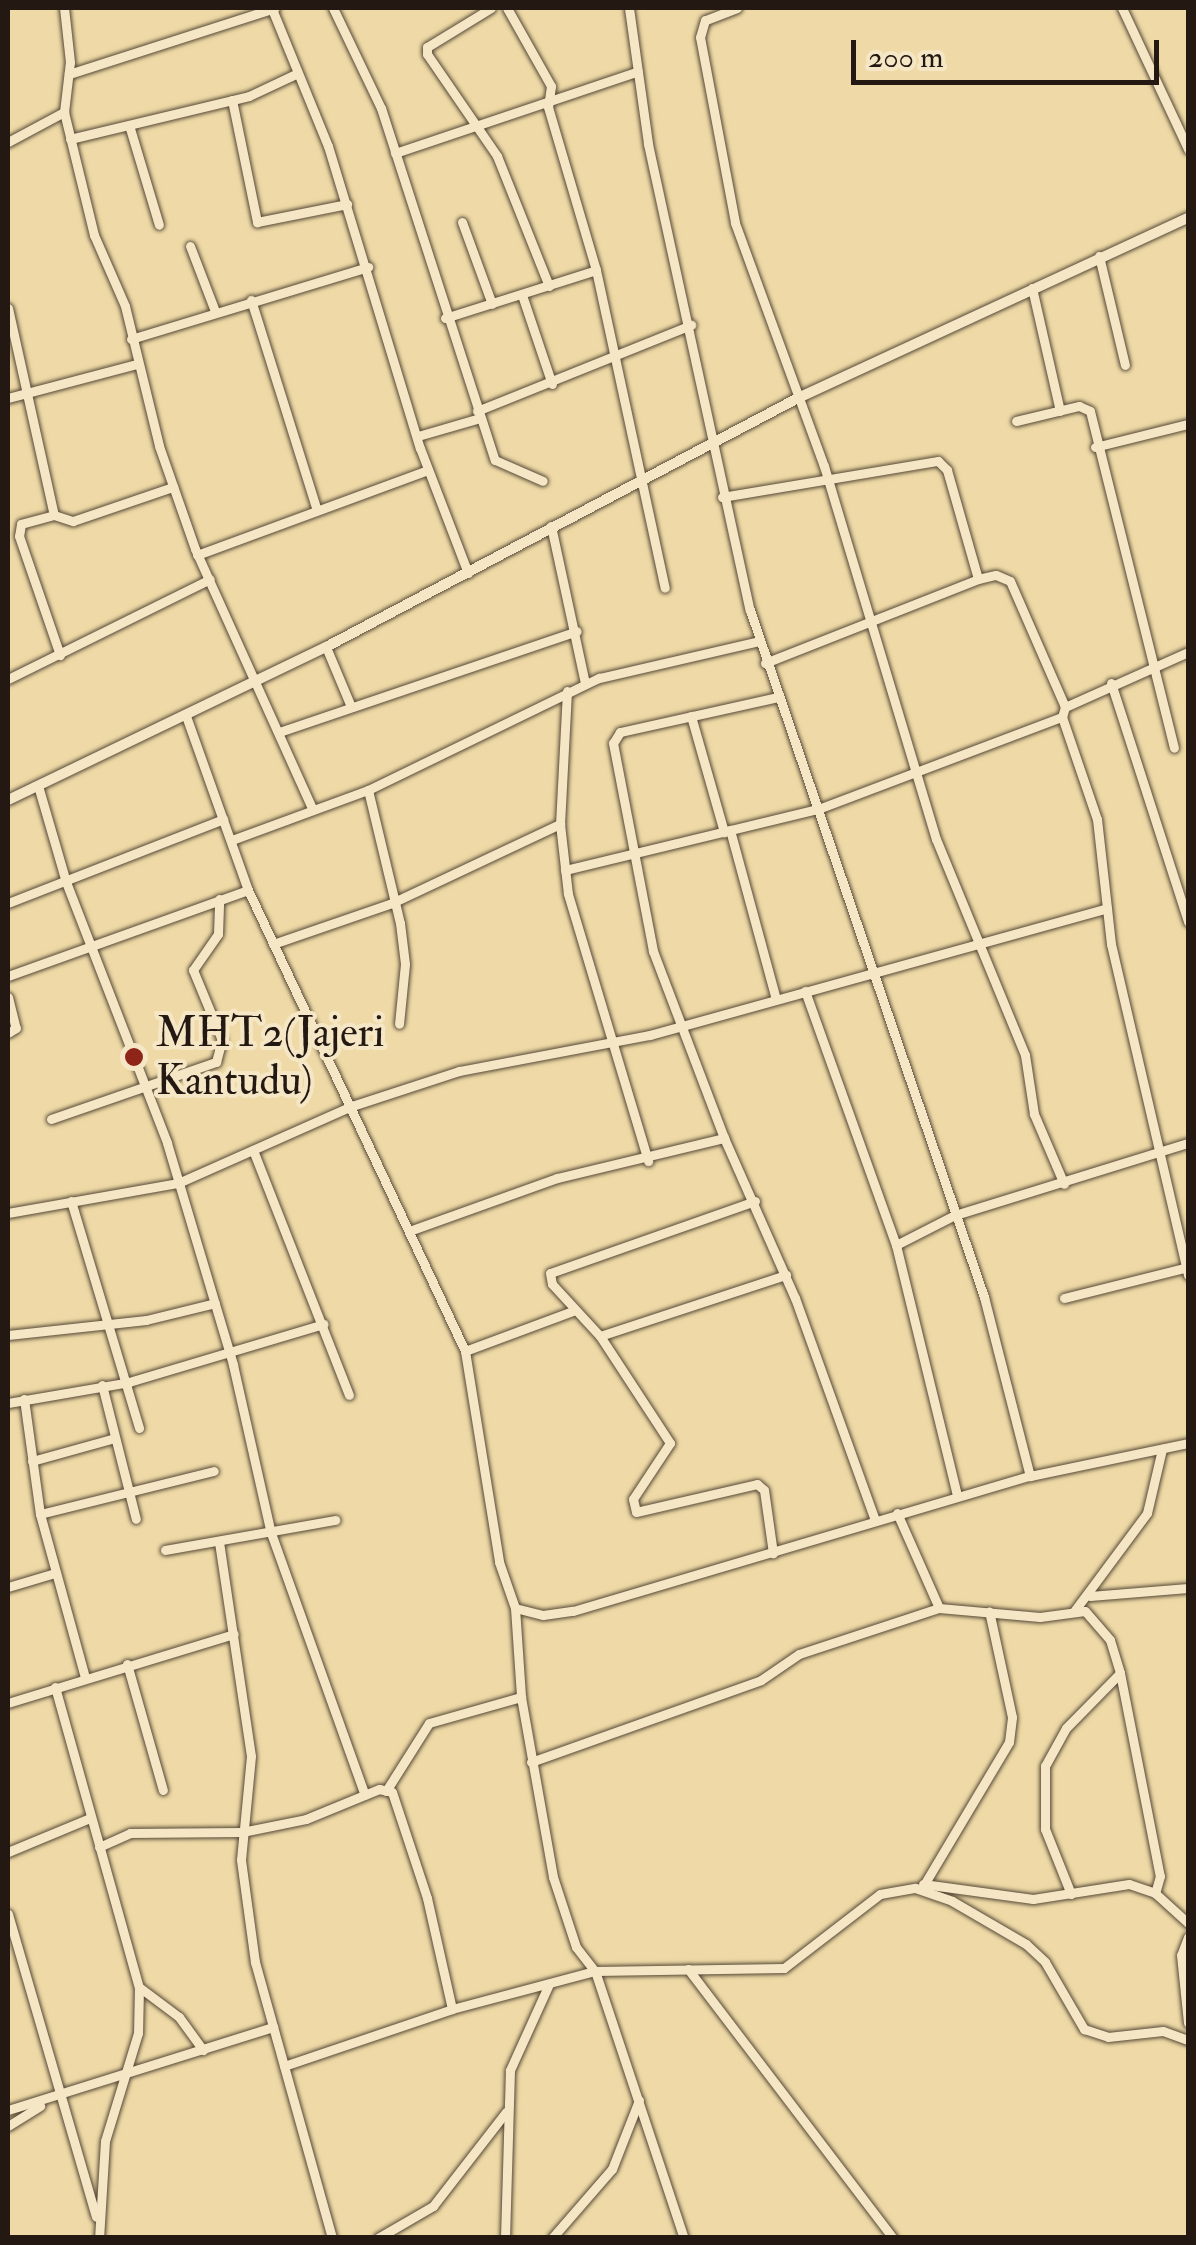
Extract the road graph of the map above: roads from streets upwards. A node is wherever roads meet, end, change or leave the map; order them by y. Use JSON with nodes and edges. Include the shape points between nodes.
{"nodes":[{"id":1,"x":64,"y":8,"type":"edge"},
{"id":2,"x":275,"y":8,"type":"edge"},
{"id":3,"x":333,"y":8,"type":"edge"},
{"id":4,"x":491,"y":8,"type":"edge"},
{"id":5,"x":508,"y":8,"type":"edge"},
{"id":6,"x":629,"y":8,"type":"edge"},
{"id":7,"x":736,"y":8,"type":"edge"},
{"id":8,"x":1122,"y":8,"type":"edge"},
{"id":9,"x":638,"y":71,"type":"junction"},
{"id":10,"x":69,"y":74,"type":"junction"},
{"id":11,"x":296,"y":74,"type":"junction"},
{"id":12,"x":550,"y":96,"type":"junction"},
{"id":13,"x":232,"y":100,"type":"junction"},
{"id":14,"x":64,"y":112,"type":"junction"},
{"id":15,"x":130,"y":125,"type":"junction"},
{"id":16,"x":478,"y":126,"type":"junction"},
{"id":17,"x":70,"y":139,"type":"junction"},
{"id":18,"x":8,"y":142,"type":"edge"},
{"id":19,"x":1188,"y":149,"type":"edge"},
{"id":20,"x":396,"y":153,"type":"junction"},
{"id":21,"x":346,"y":204,"type":"junction"},
{"id":22,"x":1188,"y":218,"type":"edge"},
{"id":23,"x":462,"y":222,"type":"dead end"},
{"id":24,"x":159,"y":225,"type":"dead end"},
{"id":25,"x":190,"y":246,"type":"dead end"},
{"id":26,"x":1099,"y":256,"type":"junction"},
{"id":27,"x":368,"y":268,"type":"junction"},
{"id":28,"x":596,"y":270,"type":"junction"},
{"id":29,"x":549,"y":286,"type":"junction"},
{"id":30,"x":1032,"y":288,"type":"junction"},
{"id":31,"x":522,"y":295,"type":"junction"},
{"id":32,"x":251,"y":300,"type":"junction"},
{"id":33,"x":492,"y":304,"type":"junction"},
{"id":34,"x":8,"y":308,"type":"edge"},
{"id":35,"x":215,"y":312,"type":"junction"},
{"id":36,"x":445,"y":318,"type":"junction"},
{"id":37,"x":691,"y":325,"type":"junction"},
{"id":38,"x":131,"y":338,"type":"junction"},
{"id":39,"x":612,"y":361,"type":"junction"},
{"id":40,"x":137,"y":364,"type":"junction"},
{"id":41,"x":1124,"y":365,"type":"dead end"},
{"id":42,"x":552,"y":384,"type":"junction"},
{"id":43,"x":24,"y":395,"type":"junction"},
{"id":44,"x":8,"y":398,"type":"edge"},
{"id":45,"x":798,"y":398,"type":"junction"},
{"id":46,"x":1060,"y":411,"type":"junction"},
{"id":47,"x":479,"y":414,"type":"junction"},
{"id":48,"x":1016,"y":421,"type":"dead end"},
{"id":49,"x":1188,"y":424,"type":"edge"},
{"id":50,"x":418,"y":436,"type":"junction"},
{"id":51,"x":715,"y":442,"type":"junction"},
{"id":52,"x":1095,"y":447,"type":"junction"},
{"id":53,"x":428,"y":470,"type":"junction"},
{"id":54,"x":543,"y":481,"type":"dead end"},
{"id":55,"x":637,"y":482,"type":"junction"},
{"id":56,"x":829,"y":484,"type":"junction"},
{"id":57,"x":173,"y":487,"type":"junction"},
{"id":58,"x":722,"y":497,"type":"junction"},
{"id":59,"x":317,"y":510,"type":"junction"},
{"id":60,"x":54,"y":516,"type":"junction"},
{"id":61,"x":552,"y":526,"type":"junction"},
{"id":62,"x":197,"y":554,"type":"junction"},
{"id":63,"x":468,"y":573,"type":"junction"},
{"id":64,"x":210,"y":580,"type":"junction"},
{"id":65,"x":978,"y":580,"type":"junction"},
{"id":66,"x":664,"y":588,"type":"dead end"},
{"id":67,"x":870,"y":625,"type":"junction"},
{"id":68,"x":576,"y":631,"type":"junction"},
{"id":69,"x":758,"y":641,"type":"junction"},
{"id":70,"x":326,"y":646,"type":"junction"},
{"id":71,"x":1188,"y":652,"type":"edge"},
{"id":72,"x":60,"y":655,"type":"junction"},
{"id":73,"x":765,"y":663,"type":"junction"},
{"id":74,"x":1154,"y":667,"type":"junction"},
{"id":75,"x":8,"y":678,"type":"edge"},
{"id":76,"x":258,"y":680,"type":"junction"},
{"id":77,"x":1110,"y":683,"type":"junction"},
{"id":78,"x":585,"y":684,"type":"junction"},
{"id":79,"x":567,"y":692,"type":"junction"},
{"id":80,"x":778,"y":697,"type":"junction"},
{"id":81,"x":350,"y":704,"type":"junction"},
{"id":82,"x":1063,"y":712,"type":"junction"},
{"id":83,"x":186,"y":716,"type":"junction"},
{"id":84,"x":691,"y":716,"type":"junction"},
{"id":85,"x":282,"y":731,"type":"junction"},
{"id":86,"x":1174,"y":748,"type":"dead end"},
{"id":87,"x":917,"y":766,"type":"junction"},
{"id":88,"x":39,"y":789,"type":"junction"},
{"id":89,"x":368,"y":790,"type":"junction"},
{"id":90,"x":8,"y":800,"type":"edge"},
{"id":91,"x":818,"y":808,"type":"junction"},
{"id":92,"x":313,"y":810,"type":"junction"},
{"id":93,"x":224,"y":819,"type":"junction"},
{"id":94,"x":560,"y":824,"type":"junction"},
{"id":95,"x":727,"y":831,"type":"junction"},
{"id":96,"x":232,"y":840,"type":"junction"},
{"id":97,"x":634,"y":854,"type":"junction"},
{"id":98,"x":565,"y":870,"type":"junction"},
{"id":99,"x":66,"y":882,"type":"junction"},
{"id":100,"x":248,"y":890,"type":"junction"},
{"id":101,"x":219,"y":899,"type":"junction"},
{"id":102,"x":8,"y":903,"type":"edge"},
{"id":103,"x":392,"y":903,"type":"junction"},
{"id":104,"x":1107,"y":908,"type":"junction"},
{"id":105,"x":1188,"y":922,"type":"edge"},
{"id":106,"x":272,"y":944,"type":"junction"},
{"id":107,"x":977,"y":944,"type":"junction"},
{"id":108,"x":92,"y":947,"type":"junction"},
{"id":109,"x":875,"y":974,"type":"junction"},
{"id":110,"x":8,"y":976,"type":"edge"},
{"id":111,"x":806,"y":992,"type":"junction"},
{"id":112,"x":8,"y":996,"type":"edge"},
{"id":113,"x":776,"y":999,"type":"junction"},
{"id":114,"x":399,"y":1024,"type":"dead end"},
{"id":115,"x":682,"y":1026,"type":"junction"},
{"id":116,"x":8,"y":1034,"type":"edge"},
{"id":117,"x":618,"y":1042,"type":"junction"},
{"id":118,"x":145,"y":1088,"type":"junction"},
{"id":119,"x":352,"y":1106,"type":"junction"},
{"id":120,"x":51,"y":1120,"type":"dead end"},
{"id":121,"x":724,"y":1138,"type":"junction"},
{"id":122,"x":1188,"y":1144,"type":"edge"},
{"id":123,"x":252,"y":1150,"type":"junction"},
{"id":124,"x":1158,"y":1154,"type":"junction"},
{"id":125,"x":648,"y":1160,"type":"junction"},
{"id":126,"x":178,"y":1182,"type":"junction"},
{"id":127,"x":1064,"y":1184,"type":"junction"},
{"id":128,"x":71,"y":1201,"type":"junction"},
{"id":129,"x":755,"y":1201,"type":"junction"},
{"id":130,"x":8,"y":1213,"type":"edge"},
{"id":131,"x":955,"y":1215,"type":"junction"},
{"id":132,"x":412,"y":1230,"type":"junction"},
{"id":133,"x":896,"y":1245,"type":"junction"},
{"id":134,"x":1188,"y":1270,"type":"edge"},
{"id":135,"x":786,"y":1275,"type":"junction"},
{"id":136,"x":1064,"y":1298,"type":"dead end"},
{"id":137,"x":215,"y":1303,"type":"junction"},
{"id":138,"x":575,"y":1310,"type":"junction"},
{"id":139,"x":107,"y":1324,"type":"junction"},
{"id":140,"x":324,"y":1324,"type":"junction"},
{"id":141,"x":8,"y":1335,"type":"edge"},
{"id":142,"x":600,"y":1336,"type":"junction"},
{"id":143,"x":229,"y":1351,"type":"junction"},
{"id":144,"x":465,"y":1351,"type":"junction"},
{"id":145,"x":130,"y":1382,"type":"junction"},
{"id":146,"x":102,"y":1385,"type":"junction"},
{"id":147,"x":349,"y":1395,"type":"dead end"},
{"id":148,"x":24,"y":1399,"type":"junction"},
{"id":149,"x":8,"y":1403,"type":"edge"},
{"id":150,"x":139,"y":1428,"type":"dead end"},
{"id":151,"x":114,"y":1438,"type":"junction"},
{"id":152,"x":1188,"y":1443,"type":"edge"},
{"id":153,"x":1162,"y":1449,"type":"junction"},
{"id":154,"x":32,"y":1460,"type":"junction"},
{"id":155,"x":214,"y":1471,"type":"dead end"},
{"id":156,"x":1030,"y":1476,"type":"junction"},
{"id":157,"x":129,"y":1493,"type":"junction"},
{"id":158,"x":957,"y":1496,"type":"junction"},
{"id":159,"x":897,"y":1513,"type":"junction"},
{"id":160,"x":40,"y":1514,"type":"junction"},
{"id":161,"x":136,"y":1519,"type":"dead end"},
{"id":162,"x":336,"y":1520,"type":"dead end"},
{"id":163,"x":875,"y":1520,"type":"junction"},
{"id":164,"x":271,"y":1533,"type":"junction"},
{"id":165,"x":219,"y":1542,"type":"junction"},
{"id":166,"x":165,"y":1550,"type":"dead end"},
{"id":167,"x":772,"y":1553,"type":"junction"},
{"id":168,"x":55,"y":1573,"type":"junction"},
{"id":169,"x":8,"y":1587,"type":"edge"},
{"id":170,"x":1188,"y":1588,"type":"edge"},
{"id":171,"x":1090,"y":1596,"type":"junction"},
{"id":172,"x":515,"y":1608,"type":"junction"},
{"id":173,"x":939,"y":1608,"type":"junction"},
{"id":174,"x":1075,"y":1610,"type":"junction"},
{"id":175,"x":989,"y":1612,"type":"junction"},
{"id":176,"x":234,"y":1634,"type":"junction"},
{"id":177,"x":126,"y":1664,"type":"junction"},
{"id":178,"x":1120,"y":1673,"type":"junction"},
{"id":179,"x":86,"y":1677,"type":"junction"},
{"id":180,"x":56,"y":1687,"type":"junction"},
{"id":181,"x":521,"y":1697,"type":"junction"},
{"id":182,"x":8,"y":1703,"type":"edge"},
{"id":183,"x":532,"y":1762,"type":"junction"},
{"id":184,"x":163,"y":1790,"type":"dead end"},
{"id":185,"x":386,"y":1791,"type":"junction"},
{"id":186,"x":364,"y":1795,"type":"junction"},
{"id":187,"x":90,"y":1818,"type":"junction"},
{"id":188,"x":242,"y":1832,"type":"junction"},
{"id":189,"x":99,"y":1847,"type":"junction"},
{"id":190,"x":8,"y":1852,"type":"edge"},
{"id":191,"x":920,"y":1885,"type":"junction"},
{"id":192,"x":1155,"y":1893,"type":"junction"},
{"id":193,"x":1071,"y":1894,"type":"junction"},
{"id":194,"x":8,"y":1914,"type":"edge"},
{"id":195,"x":1188,"y":1923,"type":"edge"},
{"id":196,"x":1188,"y":1937,"type":"edge"},
{"id":197,"x":688,"y":1969,"type":"junction"},
{"id":198,"x":595,"y":1971,"type":"junction"},
{"id":199,"x":549,"y":1983,"type":"junction"},
{"id":200,"x":139,"y":1987,"type":"junction"},
{"id":201,"x":452,"y":2009,"type":"junction"},
{"id":202,"x":1188,"y":2022,"type":"edge"},
{"id":203,"x":273,"y":2027,"type":"junction"},
{"id":204,"x":1188,"y":2040,"type":"edge"},
{"id":205,"x":203,"y":2050,"type":"junction"},
{"id":206,"x":284,"y":2066,"type":"junction"},
{"id":207,"x":129,"y":2072,"type":"junction"},
{"id":208,"x":65,"y":2095,"type":"junction"},
{"id":209,"x":639,"y":2100,"type":"junction"},
{"id":210,"x":508,"y":2109,"type":"junction"},
{"id":211,"x":8,"y":2110,"type":"edge"},
{"id":212,"x":8,"y":2126,"type":"edge"},
{"id":213,"x":100,"y":2236,"type":"edge"},
{"id":214,"x":332,"y":2238,"type":"edge"},
{"id":215,"x":378,"y":2238,"type":"edge"},
{"id":216,"x":504,"y":2238,"type":"edge"},
{"id":217,"x":552,"y":2238,"type":"edge"},
{"id":218,"x":684,"y":2238,"type":"edge"},
{"id":219,"x":893,"y":2238,"type":"edge"}],
"edges":[{"from":1,"to":10,"type":"street"},
{"from":2,"to":10,"type":"street"},
{"from":2,"to":11,"type":"street"},
{"from":3,"to":20,"type":"street"},
{"from":4,"to":16,"type":"street","via":[[427,46]]},
{"from":5,"to":12,"type":"street","via":[[541,58]]},
{"from":6,"to":9,"type":"street"},
{"from":7,"to":45,"type":"street","via":[[702,26],[707,89],[735,224]]},
{"from":8,"to":19,"type":"street"},
{"from":9,"to":12,"type":"street"},
{"from":9,"to":37,"type":"street","via":[[648,144]]},
{"from":10,"to":14,"type":"street"},
{"from":11,"to":13,"type":"street"},
{"from":11,"to":21,"type":"street"},
{"from":12,"to":16,"type":"street"},
{"from":12,"to":28,"type":"street"},
{"from":13,"to":15,"type":"street"},
{"from":13,"to":21,"type":"street","via":[[258,222]]},
{"from":14,"to":17,"type":"street"},
{"from":14,"to":18,"type":"street"},
{"from":15,"to":17,"type":"street"},
{"from":15,"to":24,"type":"street"},
{"from":16,"to":20,"type":"street"},
{"from":16,"to":29,"type":"street","via":[[497,156]]},
{"from":17,"to":38,"type":"street","via":[[94,236]]},
{"from":20,"to":36,"type":"street"},
{"from":21,"to":27,"type":"street"},
{"from":22,"to":26,"type":"street"},
{"from":23,"to":33,"type":"street"},
{"from":25,"to":35,"type":"street"},
{"from":26,"to":30,"type":"street"},
{"from":26,"to":41,"type":"street"},
{"from":27,"to":32,"type":"street"},
{"from":27,"to":50,"type":"street"},
{"from":28,"to":29,"type":"street"},
{"from":28,"to":39,"type":"street"},
{"from":29,"to":31,"type":"street"},
{"from":30,"to":45,"type":"street"},
{"from":30,"to":46,"type":"street"},
{"from":31,"to":33,"type":"street"},
{"from":31,"to":42,"type":"street"},
{"from":32,"to":35,"type":"street"},
{"from":32,"to":59,"type":"street"},
{"from":33,"to":36,"type":"street"},
{"from":34,"to":43,"type":"street"},
{"from":35,"to":38,"type":"street"},
{"from":36,"to":47,"type":"street"},
{"from":37,"to":39,"type":"street"},
{"from":37,"to":51,"type":"street"},
{"from":38,"to":40,"type":"street"},
{"from":39,"to":42,"type":"street"},
{"from":39,"to":55,"type":"street"},
{"from":40,"to":43,"type":"street"},
{"from":40,"to":57,"type":"street"},
{"from":42,"to":47,"type":"street"},
{"from":43,"to":44,"type":"street"},
{"from":43,"to":60,"type":"street"},
{"from":45,"to":51,"type":"street"},
{"from":45,"to":56,"type":"street"},
{"from":46,"to":48,"type":"street"},
{"from":46,"to":52,"type":"street","via":[[1086,406]]},
{"from":47,"to":50,"type":"street"},
{"from":47,"to":54,"type":"street","via":[[495,460]]},
{"from":49,"to":52,"type":"street"},
{"from":50,"to":53,"type":"street"},
{"from":51,"to":55,"type":"street"},
{"from":51,"to":58,"type":"street"},
{"from":52,"to":74,"type":"street"},
{"from":53,"to":59,"type":"street"},
{"from":53,"to":63,"type":"street"},
{"from":55,"to":61,"type":"street"},
{"from":55,"to":66,"type":"street"},
{"from":56,"to":58,"type":"street"},
{"from":56,"to":65,"type":"street","via":[[938,461],[947,470]]},
{"from":56,"to":67,"type":"street"},
{"from":57,"to":60,"type":"street","via":[[73,521]]},
{"from":57,"to":62,"type":"street"},
{"from":58,"to":69,"type":"street"},
{"from":59,"to":62,"type":"street"},
{"from":60,"to":72,"type":"street","via":[[18,529]]},
{"from":61,"to":63,"type":"street"},
{"from":61,"to":68,"type":"street"},
{"from":62,"to":64,"type":"street"},
{"from":63,"to":70,"type":"street"},
{"from":64,"to":72,"type":"street"},
{"from":64,"to":76,"type":"street"},
{"from":65,"to":67,"type":"street"},
{"from":65,"to":82,"type":"street","via":[[1010,580]]},
{"from":67,"to":73,"type":"street"},
{"from":67,"to":87,"type":"street"},
{"from":68,"to":78,"type":"street"},
{"from":68,"to":81,"type":"street"},
{"from":69,"to":73,"type":"street"},
{"from":69,"to":78,"type":"street"},
{"from":70,"to":76,"type":"street"},
{"from":70,"to":81,"type":"street"},
{"from":71,"to":74,"type":"street"},
{"from":72,"to":75,"type":"street"},
{"from":73,"to":80,"type":"street"},
{"from":74,"to":77,"type":"street"},
{"from":74,"to":86,"type":"street"},
{"from":76,"to":83,"type":"street"},
{"from":76,"to":85,"type":"street"},
{"from":77,"to":82,"type":"street"},
{"from":77,"to":105,"type":"street"},
{"from":78,"to":79,"type":"street"},
{"from":79,"to":89,"type":"street"},
{"from":79,"to":94,"type":"street"},
{"from":80,"to":84,"type":"street"},
{"from":80,"to":91,"type":"street"},
{"from":81,"to":85,"type":"street"},
{"from":82,"to":87,"type":"street"},
{"from":82,"to":104,"type":"street","via":[[1097,819]]},
{"from":83,"to":88,"type":"street"},
{"from":83,"to":93,"type":"street"},
{"from":84,"to":95,"type":"street"},
{"from":84,"to":97,"type":"street","via":[[614,737]]},
{"from":85,"to":92,"type":"street"},
{"from":87,"to":91,"type":"street"},
{"from":87,"to":107,"type":"street","via":[[936,840]]},
{"from":88,"to":90,"type":"street"},
{"from":88,"to":99,"type":"street"},
{"from":89,"to":92,"type":"street"},
{"from":89,"to":103,"type":"street"},
{"from":91,"to":95,"type":"street"},
{"from":91,"to":109,"type":"street"},
{"from":92,"to":96,"type":"street"},
{"from":93,"to":96,"type":"street"},
{"from":93,"to":99,"type":"street"},
{"from":94,"to":98,"type":"street"},
{"from":94,"to":103,"type":"street"},
{"from":95,"to":97,"type":"street"},
{"from":95,"to":113,"type":"street"},
{"from":96,"to":100,"type":"street"},
{"from":97,"to":98,"type":"street"},
{"from":97,"to":115,"type":"street","via":[[653,951]]},
{"from":98,"to":117,"type":"street"},
{"from":99,"to":102,"type":"street"},
{"from":99,"to":108,"type":"street"},
{"from":100,"to":101,"type":"street"},
{"from":100,"to":106,"type":"street"},
{"from":101,"to":108,"type":"street"},
{"from":101,"to":118,"type":"street","via":[[218,934],[193,970],[224,1052],[216,1062]]},
{"from":103,"to":106,"type":"street"},
{"from":103,"to":114,"type":"street","via":[[405,964]]},
{"from":104,"to":107,"type":"street"},
{"from":104,"to":124,"type":"street"},
{"from":106,"to":119,"type":"street"},
{"from":107,"to":109,"type":"street"},
{"from":107,"to":127,"type":"street","via":[[1025,1054],[1034,1114]]},
{"from":108,"to":110,"type":"street"},
{"from":108,"to":118,"type":"street"},
{"from":109,"to":111,"type":"street"},
{"from":109,"to":131,"type":"street"},
{"from":111,"to":113,"type":"street"},
{"from":111,"to":133,"type":"street"},
{"from":112,"to":116,"type":"street","via":[[16,1028]]},
{"from":113,"to":115,"type":"street"},
{"from":115,"to":117,"type":"street"},
{"from":115,"to":121,"type":"street"},
{"from":117,"to":119,"type":"street","via":[[459,1071]]},
{"from":117,"to":125,"type":"street"},
{"from":118,"to":120,"type":"street"},
{"from":118,"to":126,"type":"street"},
{"from":119,"to":123,"type":"street"},
{"from":119,"to":132,"type":"street"},
{"from":121,"to":125,"type":"street"},
{"from":121,"to":129,"type":"street"},
{"from":122,"to":124,"type":"street"},
{"from":123,"to":126,"type":"street"},
{"from":123,"to":140,"type":"street"},
{"from":124,"to":127,"type":"street"},
{"from":124,"to":134,"type":"street"},
{"from":125,"to":132,"type":"street","via":[[557,1178]]},
{"from":126,"to":128,"type":"street"},
{"from":126,"to":137,"type":"street"},
{"from":127,"to":131,"type":"street"},
{"from":128,"to":130,"type":"street"},
{"from":128,"to":139,"type":"street"},
{"from":129,"to":135,"type":"street"},
{"from":129,"to":138,"type":"street","via":[[560,1266],[550,1273],[552,1284]]},
{"from":131,"to":133,"type":"street"},
{"from":131,"to":156,"type":"street"},
{"from":132,"to":144,"type":"street"},
{"from":133,"to":158,"type":"street"},
{"from":134,"to":136,"type":"street"},
{"from":135,"to":142,"type":"street"},
{"from":135,"to":163,"type":"street"},
{"from":137,"to":139,"type":"street"},
{"from":137,"to":143,"type":"street"},
{"from":138,"to":142,"type":"street"},
{"from":138,"to":144,"type":"street"},
{"from":139,"to":141,"type":"street"},
{"from":139,"to":145,"type":"street"},
{"from":140,"to":143,"type":"street"},
{"from":140,"to":147,"type":"street"},
{"from":142,"to":167,"type":"street","via":[[670,1443],[633,1499],[636,1512],[757,1484],[764,1490]]},
{"from":143,"to":145,"type":"street"},
{"from":143,"to":164,"type":"street"},
{"from":144,"to":172,"type":"street","via":[[499,1562]]},
{"from":145,"to":146,"type":"street"},
{"from":145,"to":150,"type":"street"},
{"from":146,"to":148,"type":"street"},
{"from":146,"to":151,"type":"street"},
{"from":148,"to":149,"type":"street"},
{"from":148,"to":154,"type":"street"},
{"from":151,"to":154,"type":"street"},
{"from":151,"to":157,"type":"street"},
{"from":152,"to":153,"type":"street"},
{"from":153,"to":156,"type":"street"},
{"from":153,"to":171,"type":"street","via":[[1147,1513]]},
{"from":154,"to":160,"type":"street"},
{"from":155,"to":157,"type":"street"},
{"from":156,"to":158,"type":"street"},
{"from":157,"to":160,"type":"street"},
{"from":157,"to":161,"type":"street"},
{"from":158,"to":159,"type":"street"},
{"from":159,"to":163,"type":"street"},
{"from":159,"to":173,"type":"street"},
{"from":160,"to":168,"type":"street"},
{"from":162,"to":164,"type":"street"},
{"from":163,"to":167,"type":"street"},
{"from":164,"to":165,"type":"street"},
{"from":164,"to":186,"type":"street"},
{"from":165,"to":166,"type":"street"},
{"from":165,"to":176,"type":"street"},
{"from":167,"to":172,"type":"street","via":[[573,1612],[543,1615]]},
{"from":168,"to":169,"type":"street"},
{"from":168,"to":179,"type":"street"},
{"from":170,"to":171,"type":"street"},
{"from":171,"to":174,"type":"street"},
{"from":172,"to":181,"type":"street"},
{"from":173,"to":175,"type":"street"},
{"from":173,"to":183,"type":"street","via":[[799,1654],[760,1680]]},
{"from":174,"to":175,"type":"street","via":[[1040,1617]]},
{"from":174,"to":178,"type":"street","via":[[1099,1621]]},
{"from":175,"to":191,"type":"street","via":[[1012,1717],[1009,1742]]},
{"from":176,"to":177,"type":"street"},
{"from":176,"to":188,"type":"street","via":[[252,1756]]},
{"from":177,"to":179,"type":"street"},
{"from":177,"to":184,"type":"street"},
{"from":178,"to":192,"type":"street","via":[[1160,1876]]},
{"from":178,"to":193,"type":"street","via":[[1066,1728],[1045,1766],[1045,1829]]},
{"from":179,"to":180,"type":"street"},
{"from":180,"to":182,"type":"street"},
{"from":180,"to":187,"type":"street"},
{"from":181,"to":183,"type":"street"},
{"from":181,"to":185,"type":"street","via":[[430,1723]]},
{"from":183,"to":198,"type":"street","via":[[553,1877],[576,1947]]},
{"from":185,"to":186,"type":"street"},
{"from":185,"to":201,"type":"street","via":[[405,1823]]},
{"from":186,"to":188,"type":"street","via":[[306,1819]]},
{"from":187,"to":189,"type":"street"},
{"from":187,"to":190,"type":"street"},
{"from":188,"to":189,"type":"street","via":[[130,1833]]},
{"from":188,"to":203,"type":"street","via":[[255,1962]]},
{"from":189,"to":200,"type":"street"},
{"from":191,"to":193,"type":"street","via":[[1033,1899]]},
{"from":191,"to":197,"type":"street","via":[[880,1894],[784,1968]]},
{"from":191,"to":204,"type":"street","via":[[1026,1944],[1045,1962],[1084,2028],[1108,2038],[1163,2031]]},
{"from":192,"to":193,"type":"street","via":[[1128,1884]]},
{"from":192,"to":195,"type":"street"},
{"from":194,"to":208,"type":"street"},
{"from":196,"to":202,"type":"street","via":[[1180,1956]]},
{"from":197,"to":198,"type":"street"},
{"from":197,"to":219,"type":"street"},
{"from":198,"to":199,"type":"street"},
{"from":198,"to":209,"type":"street"},
{"from":199,"to":201,"type":"street"},
{"from":199,"to":210,"type":"street","via":[[510,2070]]},
{"from":200,"to":205,"type":"street","via":[[179,2016]]},
{"from":200,"to":207,"type":"street"},
{"from":201,"to":206,"type":"street"},
{"from":203,"to":205,"type":"street"},
{"from":203,"to":206,"type":"street"},
{"from":205,"to":207,"type":"street"},
{"from":206,"to":214,"type":"street"},
{"from":207,"to":208,"type":"street"},
{"from":207,"to":213,"type":"street","via":[[114,2095],[104,2141]]},
{"from":208,"to":211,"type":"street"},
{"from":208,"to":212,"type":"street"},
{"from":208,"to":213,"type":"street"},
{"from":209,"to":217,"type":"street","via":[[612,2169]]},
{"from":209,"to":218,"type":"street"},
{"from":210,"to":215,"type":"street","via":[[432,2206]]},
{"from":210,"to":216,"type":"street"}]}
